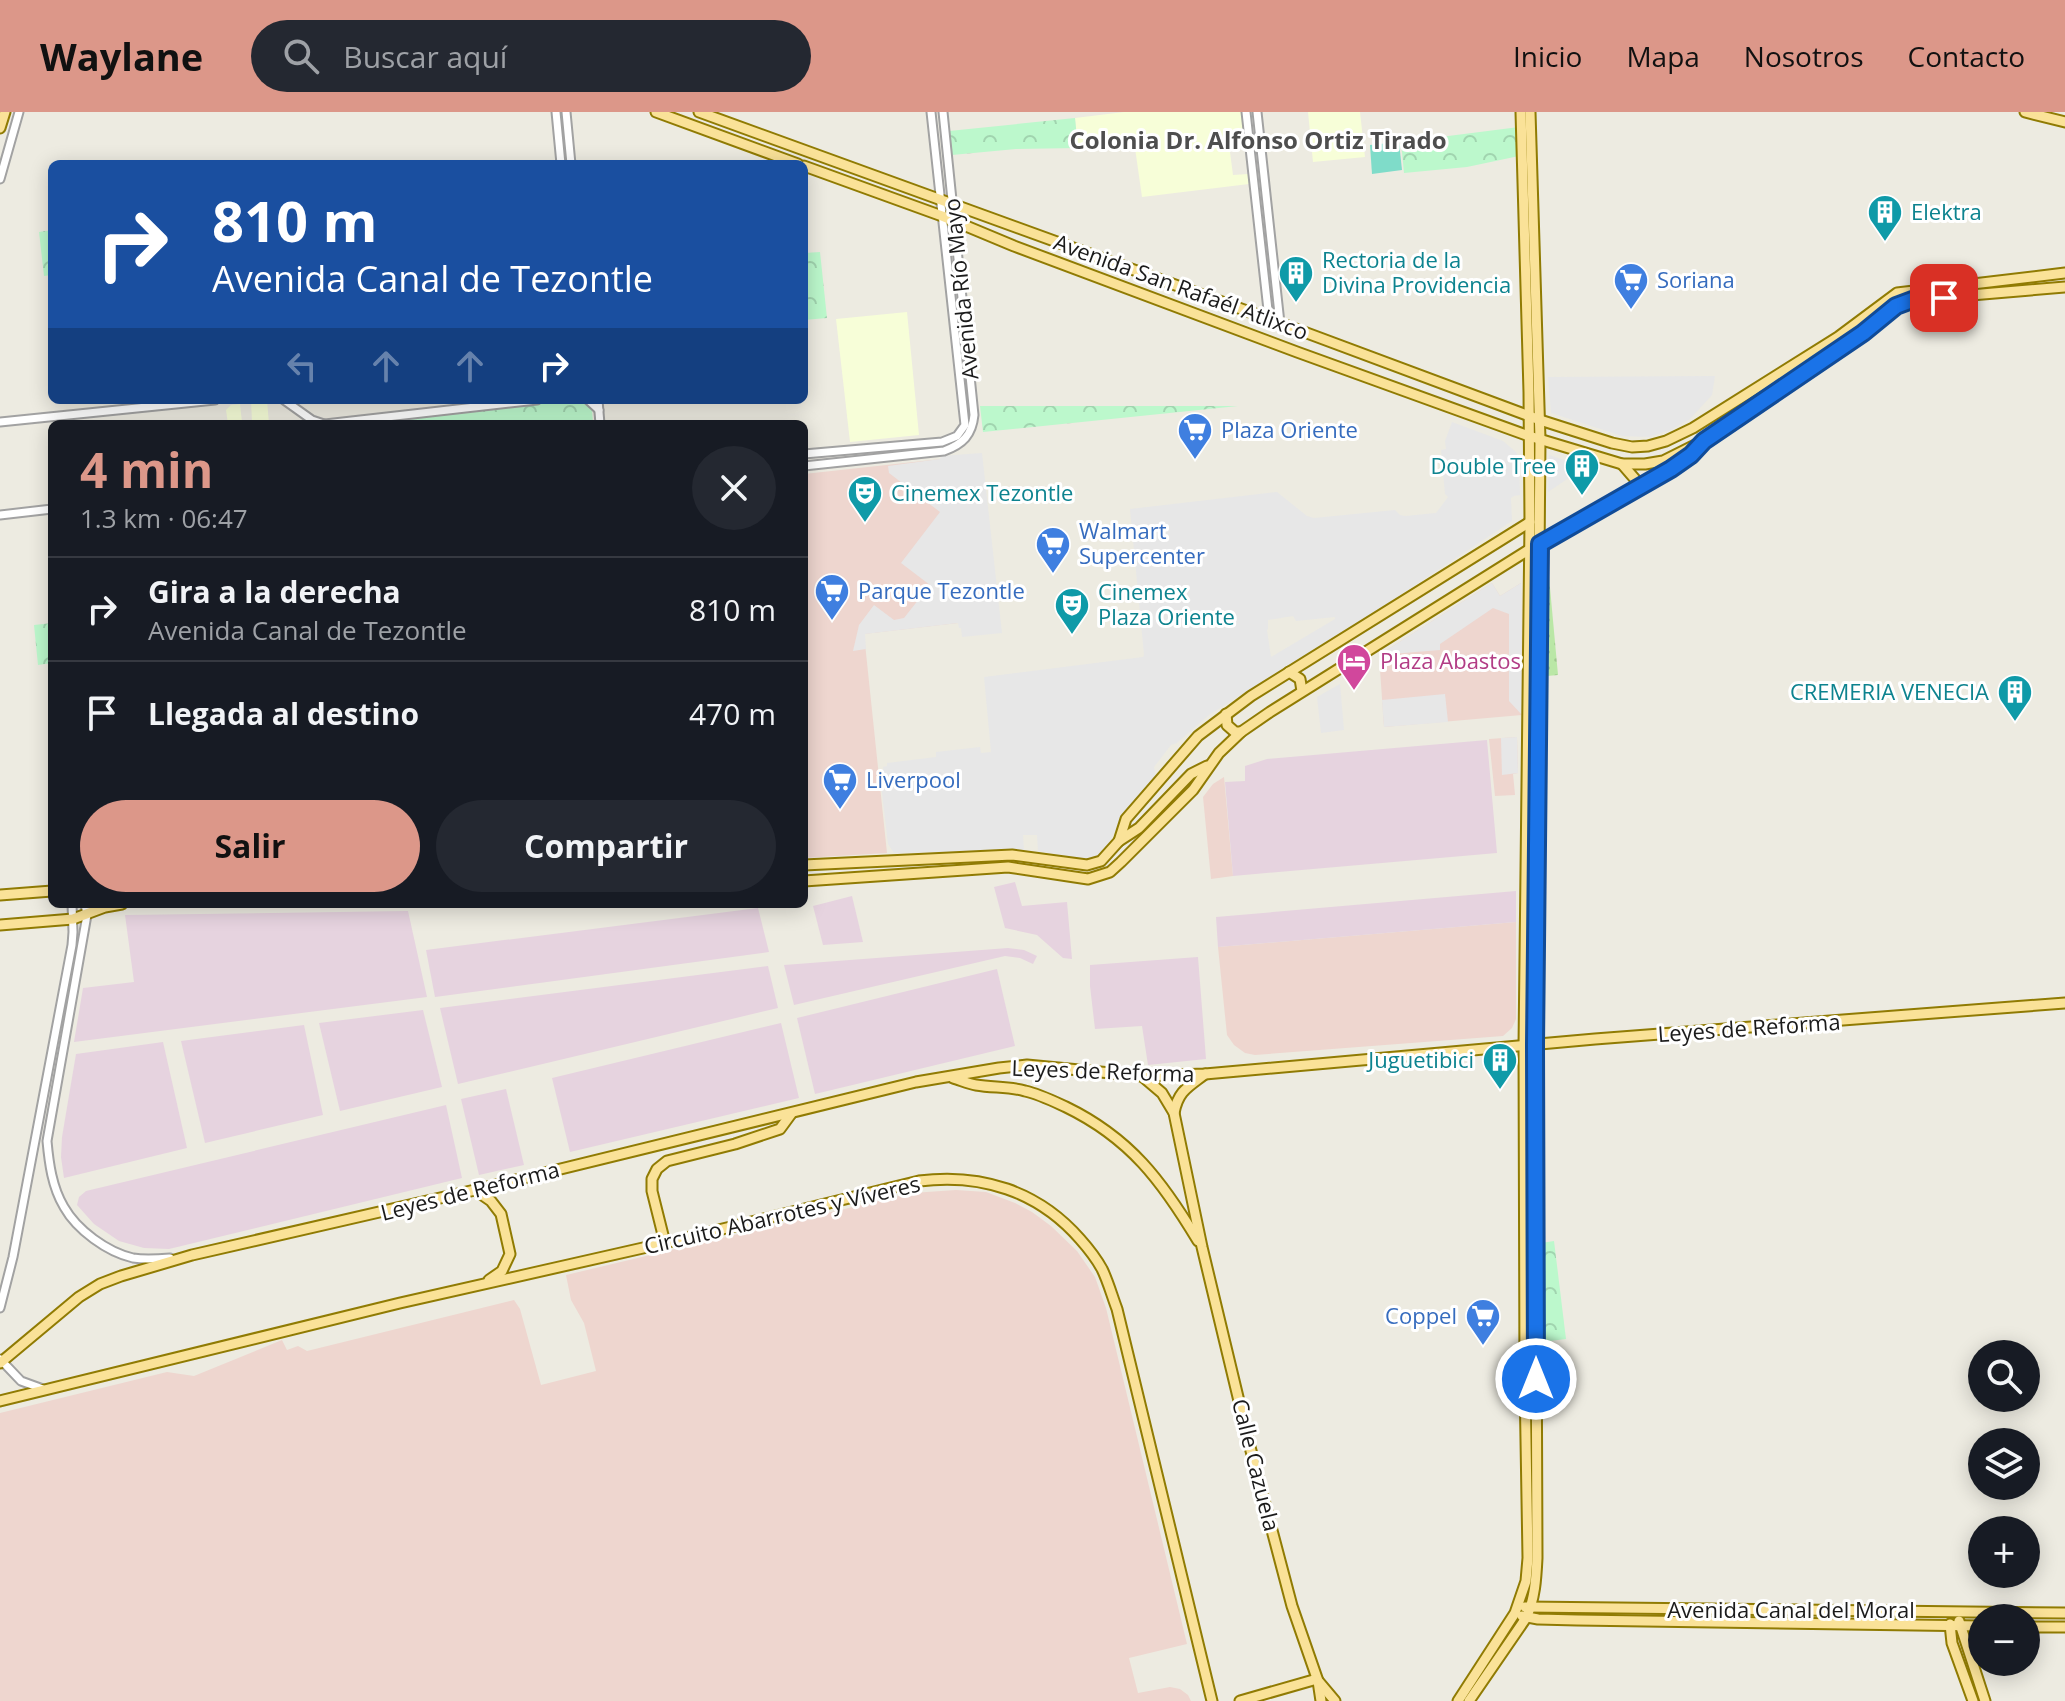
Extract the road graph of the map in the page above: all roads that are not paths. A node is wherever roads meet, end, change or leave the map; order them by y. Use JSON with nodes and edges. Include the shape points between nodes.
{"nodes":[{"id":1,"x":5,"y":112,"type":"edge"},
{"id":2,"x":19,"y":112,"type":"edge"},
{"id":3,"x":556,"y":112,"type":"edge"},
{"id":4,"x":566,"y":112,"type":"edge"},
{"id":5,"x":656,"y":112,"type":"edge"},
{"id":6,"x":699,"y":112,"type":"edge"},
{"id":7,"x":931,"y":112,"type":"edge"},
{"id":8,"x":943,"y":112,"type":"edge"},
{"id":9,"x":1246,"y":112,"type":"edge"},
{"id":10,"x":1257,"y":112,"type":"edge"},
{"id":11,"x":1521,"y":112,"type":"edge"},
{"id":12,"x":1530,"y":112,"type":"edge"},
{"id":13,"x":2025,"y":112,"type":"edge"},
{"id":14,"x":2065,"y":122,"type":"edge"},
{"id":15,"x":0,"y":128,"type":"edge"},
{"id":16,"x":561,"y":160,"type":"edge"},
{"id":17,"x":571,"y":160,"type":"edge"},
{"id":18,"x":787,"y":160,"type":"edge"},
{"id":19,"x":808,"y":167,"type":"edge"},
{"id":20,"x":0,"y":179,"type":"edge"},
{"id":21,"x":940,"y":199,"type":"junction"},
{"id":22,"x":953,"y":204,"type":"junction"},
{"id":23,"x":942,"y":216,"type":"junction"},
{"id":24,"x":954,"y":221,"type":"junction"},
{"id":25,"x":2065,"y":273,"type":"edge"},
{"id":26,"x":2065,"y":287,"type":"edge"},
{"id":27,"x":1269,"y":319,"type":"junction"},
{"id":28,"x":1280,"y":323,"type":"junction"},
{"id":29,"x":176,"y":404,"type":"edge"},
{"id":30,"x":290,"y":404,"type":"edge"},
{"id":31,"x":502,"y":404,"type":"edge"},
{"id":32,"x":592,"y":404,"type":"edge"},
{"id":33,"x":598,"y":404,"type":"edge"},
{"id":34,"x":599,"y":410,"type":"junction"},
{"id":35,"x":1529,"y":415,"type":"junction"},
{"id":36,"x":312,"y":420,"type":"edge"},
{"id":37,"x":360,"y":420,"type":"edge"},
{"id":38,"x":600,"y":420,"type":"edge"},
{"id":39,"x":1540,"y":420,"type":"junction"},
{"id":40,"x":0,"y":422,"type":"edge"},
{"id":41,"x":1529,"y":436,"type":"junction"},
{"id":42,"x":1540,"y":439,"type":"junction"},
{"id":43,"x":1704,"y":441,"type":"junction"},
{"id":44,"x":808,"y":454,"type":"edge"},
{"id":45,"x":1622,"y":464,"type":"junction"},
{"id":46,"x":808,"y":466,"type":"edge"},
{"id":47,"x":1641,"y":486,"type":"junction"},
{"id":48,"x":48,"y":509,"type":"edge"},
{"id":49,"x":0,"y":515,"type":"edge"},
{"id":50,"x":1530,"y":522,"type":"junction"},
{"id":51,"x":1540,"y":544,"type":"junction"},
{"id":52,"x":1530,"y":549,"type":"junction"},
{"id":53,"x":1434,"y":582,"type":"junction"},
{"id":54,"x":1446,"y":601,"type":"junction"},
{"id":55,"x":1369,"y":623,"type":"junction"},
{"id":56,"x":1382,"y":641,"type":"junction"},
{"id":57,"x":1289,"y":672,"type":"junction"},
{"id":58,"x":1302,"y":691,"type":"junction"},
{"id":59,"x":1226,"y":714,"type":"junction"},
{"id":60,"x":1241,"y":732,"type":"junction"},
{"id":61,"x":1210,"y":765,"type":"junction"},
{"id":62,"x":1119,"y":841,"type":"junction"},
{"id":63,"x":808,"y":865,"type":"edge"},
{"id":64,"x":808,"y":881,"type":"edge"},
{"id":65,"x":48,"y":891,"type":"edge"},
{"id":66,"x":0,"y":895,"type":"edge"},
{"id":67,"x":72,"y":908,"type":"edge"},
{"id":68,"x":86,"y":908,"type":"edge"},
{"id":69,"x":103,"y":908,"type":"edge"},
{"id":70,"x":87,"y":915,"type":"junction"},
{"id":71,"x":73,"y":919,"type":"junction"},
{"id":72,"x":0,"y":925,"type":"edge"},
{"id":73,"x":2065,"y":1003,"type":"edge"},
{"id":74,"x":1529,"y":1045,"type":"junction"},
{"id":75,"x":1205,"y":1074,"type":"junction"},
{"id":76,"x":1142,"y":1076,"type":"junction"},
{"id":77,"x":948,"y":1077,"type":"junction"},
{"id":78,"x":1174,"y":1113,"type":"junction"},
{"id":79,"x":791,"y":1114,"type":"junction"},
{"id":80,"x":475,"y":1190,"type":"junction"},
{"id":81,"x":665,"y":1243,"type":"junction"},
{"id":82,"x":1202,"y":1247,"type":"junction"},
{"id":83,"x":192,"y":1255,"type":"junction"},
{"id":84,"x":485,"y":1283,"type":"junction"},
{"id":85,"x":0,"y":1308,"type":"edge"},
{"id":86,"x":1,"y":1361,"type":"edge"},
{"id":87,"x":44,"y":1390,"type":"junction"},
{"id":88,"x":0,"y":1401,"type":"edge"},
{"id":89,"x":1516,"y":1610,"type":"junction"},
{"id":90,"x":1528,"y":1613,"type":"junction"},
{"id":91,"x":1954,"y":1613,"type":"junction"},
{"id":92,"x":2065,"y":1613,"type":"edge"},
{"id":93,"x":1955,"y":1626,"type":"junction"},
{"id":94,"x":1968,"y":1626,"type":"edge"},
{"id":95,"x":2040,"y":1627,"type":"edge"},
{"id":96,"x":2065,"y":1627,"type":"edge"},
{"id":97,"x":1483,"y":1671,"type":"junction"},
{"id":98,"x":1318,"y":1680,"type":"junction"},
{"id":99,"x":1320,"y":1698,"type":"edge"},
{"id":100,"x":1212,"y":1701,"type":"edge"},
{"id":101,"x":1240,"y":1701,"type":"edge"},
{"id":102,"x":1335,"y":1701,"type":"edge"},
{"id":103,"x":1458,"y":1701,"type":"edge"},
{"id":104,"x":1469,"y":1701,"type":"edge"},
{"id":105,"x":1973,"y":1701,"type":"edge"},
{"id":106,"x":1985,"y":1701,"type":"edge"}],
"edges":[{"from":1,"to":15,"type":"main road"},
{"from":2,"to":20,"type":"street"},
{"from":3,"to":16,"type":"street"},
{"from":4,"to":17,"type":"street"},
{"from":5,"to":18,"type":"main road"},
{"from":6,"to":21,"type":"main road","name":"Avenida San Rafaél Atlixco"},
{"from":7,"to":21,"type":"street","name":"Avenida Río Mayo"},
{"from":8,"to":22,"type":"street","name":"Avenida Río Mayo"},
{"from":9,"to":27,"type":"street"},
{"from":10,"to":28,"type":"street"},
{"from":11,"to":35,"type":"main road"},
{"from":12,"to":39,"type":"main road"},
{"from":13,"to":14,"type":"main road"},
{"from":19,"to":23,"type":"main road","name":"Avenida San Rafaél Atlixco"},
{"from":21,"to":22,"type":"main road","name":"Avenida San Rafaél Atlixco"},
{"from":21,"to":23,"type":"street","name":"Avenida Río Mayo"},
{"from":22,"to":24,"type":"street","name":"Avenida Río Mayo"},
{"from":22,"to":27,"type":"main road","name":"Avenida San Rafaél Atlixco"},
{"from":23,"to":24,"type":"main road","name":"Avenida San Rafaél Atlixco"},
{"from":23,"to":44,"type":"street","name":"Avenida Río Mayo","via":[[965,416],[962,432],[942,442]]},
{"from":24,"to":41,"type":"main road","name":"Avenida San Rafaél Atlixco"},
{"from":24,"to":46,"type":"street","name":"Avenida Río Mayo","via":[[974,415],[970,434],[944,451]]},
{"from":25,"to":39,"type":"main road","name":"Avenida San Rafaél Atlixco","via":[[1897,293],[1838,337],[1666,441],[1632,447]]},
{"from":26,"to":43,"type":"main road","via":[[1904,302]]},
{"from":27,"to":28,"type":"main road","name":"Avenida San Rafaél Atlixco"},
{"from":28,"to":35,"type":"main road","name":"Avenida San Rafaél Atlixco"},
{"from":29,"to":40,"type":"street"},
{"from":30,"to":36,"type":"street"},
{"from":31,"to":37,"type":"street"},
{"from":32,"to":34,"type":"street"},
{"from":33,"to":34,"type":"street"},
{"from":34,"to":38,"type":"street"},
{"from":35,"to":39,"type":"main road","name":"Avenida San Rafaél Atlixco"},
{"from":35,"to":41,"type":"main road"},
{"from":39,"to":42,"type":"main road"},
{"from":41,"to":42,"type":"main road","name":"Avenida San Rafaél Atlixco"},
{"from":41,"to":50,"type":"main road"},
{"from":42,"to":45,"type":"main road","name":"Avenida San Rafaél Atlixco"},
{"from":42,"to":51,"type":"main road"},
{"from":43,"to":45,"type":"main road","name":"Avenida San Rafaél Atlixco","via":[[1663,461]]},
{"from":43,"to":47,"type":"main road"},
{"from":45,"to":47,"type":"main road"},
{"from":47,"to":51,"type":"main road"},
{"from":48,"to":49,"type":"street"},
{"from":50,"to":52,"type":"main road"},
{"from":50,"to":53,"type":"main road"},
{"from":51,"to":52,"type":"main road"},
{"from":51,"to":74,"type":"main road"},
{"from":52,"to":54,"type":"main road"},
{"from":52,"to":74,"type":"main road"},
{"from":53,"to":54,"type":"main road","via":[[1446,587]]},
{"from":53,"to":55,"type":"main road"},
{"from":54,"to":56,"type":"main road"},
{"from":55,"to":56,"type":"main road","via":[[1369,636]]},
{"from":55,"to":57,"type":"main road"},
{"from":56,"to":58,"type":"main road"},
{"from":57,"to":58,"type":"main road","via":[[1300,679]]},
{"from":57,"to":59,"type":"main road"},
{"from":58,"to":60,"type":"main road"},
{"from":59,"to":60,"type":"main road","via":[[1227,725]]},
{"from":59,"to":62,"type":"main road","via":[[1158,780],[1126,819]]},
{"from":60,"to":61,"type":"main road"},
{"from":61,"to":62,"type":"main road","via":[[1191,774],[1139,828]]},
{"from":61,"to":64,"type":"main road","via":[[1193,790],[1121,862],[1098,877],[1008,867]]},
{"from":62,"to":63,"type":"main road","via":[[1101,861],[1087,865],[1012,855]]},
{"from":65,"to":66,"type":"main road"},
{"from":67,"to":71,"type":"street"},
{"from":68,"to":70,"type":"street"},
{"from":69,"to":70,"type":"main road"},
{"from":70,"to":71,"type":"main road"},
{"from":70,"to":83,"type":"street","via":[[47,1141],[56,1190],[80,1227],[108,1248],[156,1260]]},
{"from":71,"to":72,"type":"main road"},
{"from":71,"to":85,"type":"street","via":[[45,1092]]},
{"from":73,"to":74,"type":"main road","name":"Leyes de Reforma"},
{"from":74,"to":75,"type":"main road","name":"Leyes de Reforma"},
{"from":74,"to":89,"type":"main road","via":[[1528,1558]]},
{"from":74,"to":90,"type":"main road","via":[[1537,1558]]},
{"from":75,"to":76,"type":"main road","name":"Leyes de Reforma"},
{"from":75,"to":78,"type":"main road","via":[[1181,1094]]},
{"from":76,"to":77,"type":"main road","name":"Leyes de Reforma","via":[[1027,1065]]},
{"from":76,"to":78,"type":"main road","name":"Calle Cazuela","via":[[1162,1093]]},
{"from":77,"to":79,"type":"main road","name":"Leyes de Reforma"},
{"from":77,"to":82,"type":"main road","name":"Calle Cazuela","via":[[1027,1091],[1103,1128],[1144,1163]]},
{"from":78,"to":82,"type":"main road","name":"Calle Cazuela"},
{"from":79,"to":80,"type":"main road","name":"Leyes de Reforma"},
{"from":79,"to":81,"type":"main road","via":[[780,1129],[667,1161],[657,1169],[652,1191]]},
{"from":80,"to":83,"type":"main road","name":"Leyes de Reforma"},
{"from":80,"to":84,"type":"main road","via":[[501,1214],[510,1254],[502,1271]]},
{"from":81,"to":84,"type":"main road","name":"Circuito Abarrotes y Víveres"},
{"from":81,"to":100,"type":"main road","name":"Circuito Abarrotes y Víveres","via":[[945,1178],[971,1179],[1025,1196],[1070,1228],[1096,1259],[1117,1309]]},
{"from":82,"to":98,"type":"main road","name":"Calle Cazuela","via":[[1292,1606]]},
{"from":83,"to":86,"type":"main road","name":"Leyes de Reforma","via":[[100,1284]]},
{"from":84,"to":87,"type":"main road","name":"Circuito Abarrotes y Víveres"},
{"from":86,"to":87,"type":"street","via":[[21,1381]]},
{"from":87,"to":88,"type":"main road","name":"Circuito Abarrotes y Víveres"},
{"from":89,"to":90,"type":"main road","name":"Avenida Canal del Moral"},
{"from":89,"to":97,"type":"main road"},
{"from":90,"to":91,"type":"main road","name":"Avenida Canal del Moral"},
{"from":90,"to":93,"type":"main road","name":"Avenida Canal del Moral","via":[[1551,1620]]},
{"from":90,"to":97,"type":"main road"},
{"from":91,"to":92,"type":"main road","name":"Avenida Canal del Moral"},
{"from":91,"to":93,"type":"main road"},
{"from":93,"to":94,"type":"main road","name":"Avenida Canal del Moral"},
{"from":93,"to":105,"type":"main road","via":[[1952,1643]]},
{"from":93,"to":106,"type":"main road"},
{"from":95,"to":96,"type":"main road"},
{"from":97,"to":103,"type":"main road"},
{"from":97,"to":104,"type":"main road"},
{"from":98,"to":99,"type":"main road","name":"Calle Cazuela"},
{"from":98,"to":101,"type":"main road"},
{"from":98,"to":102,"type":"main road","name":"Calle Cazuela"}]}
